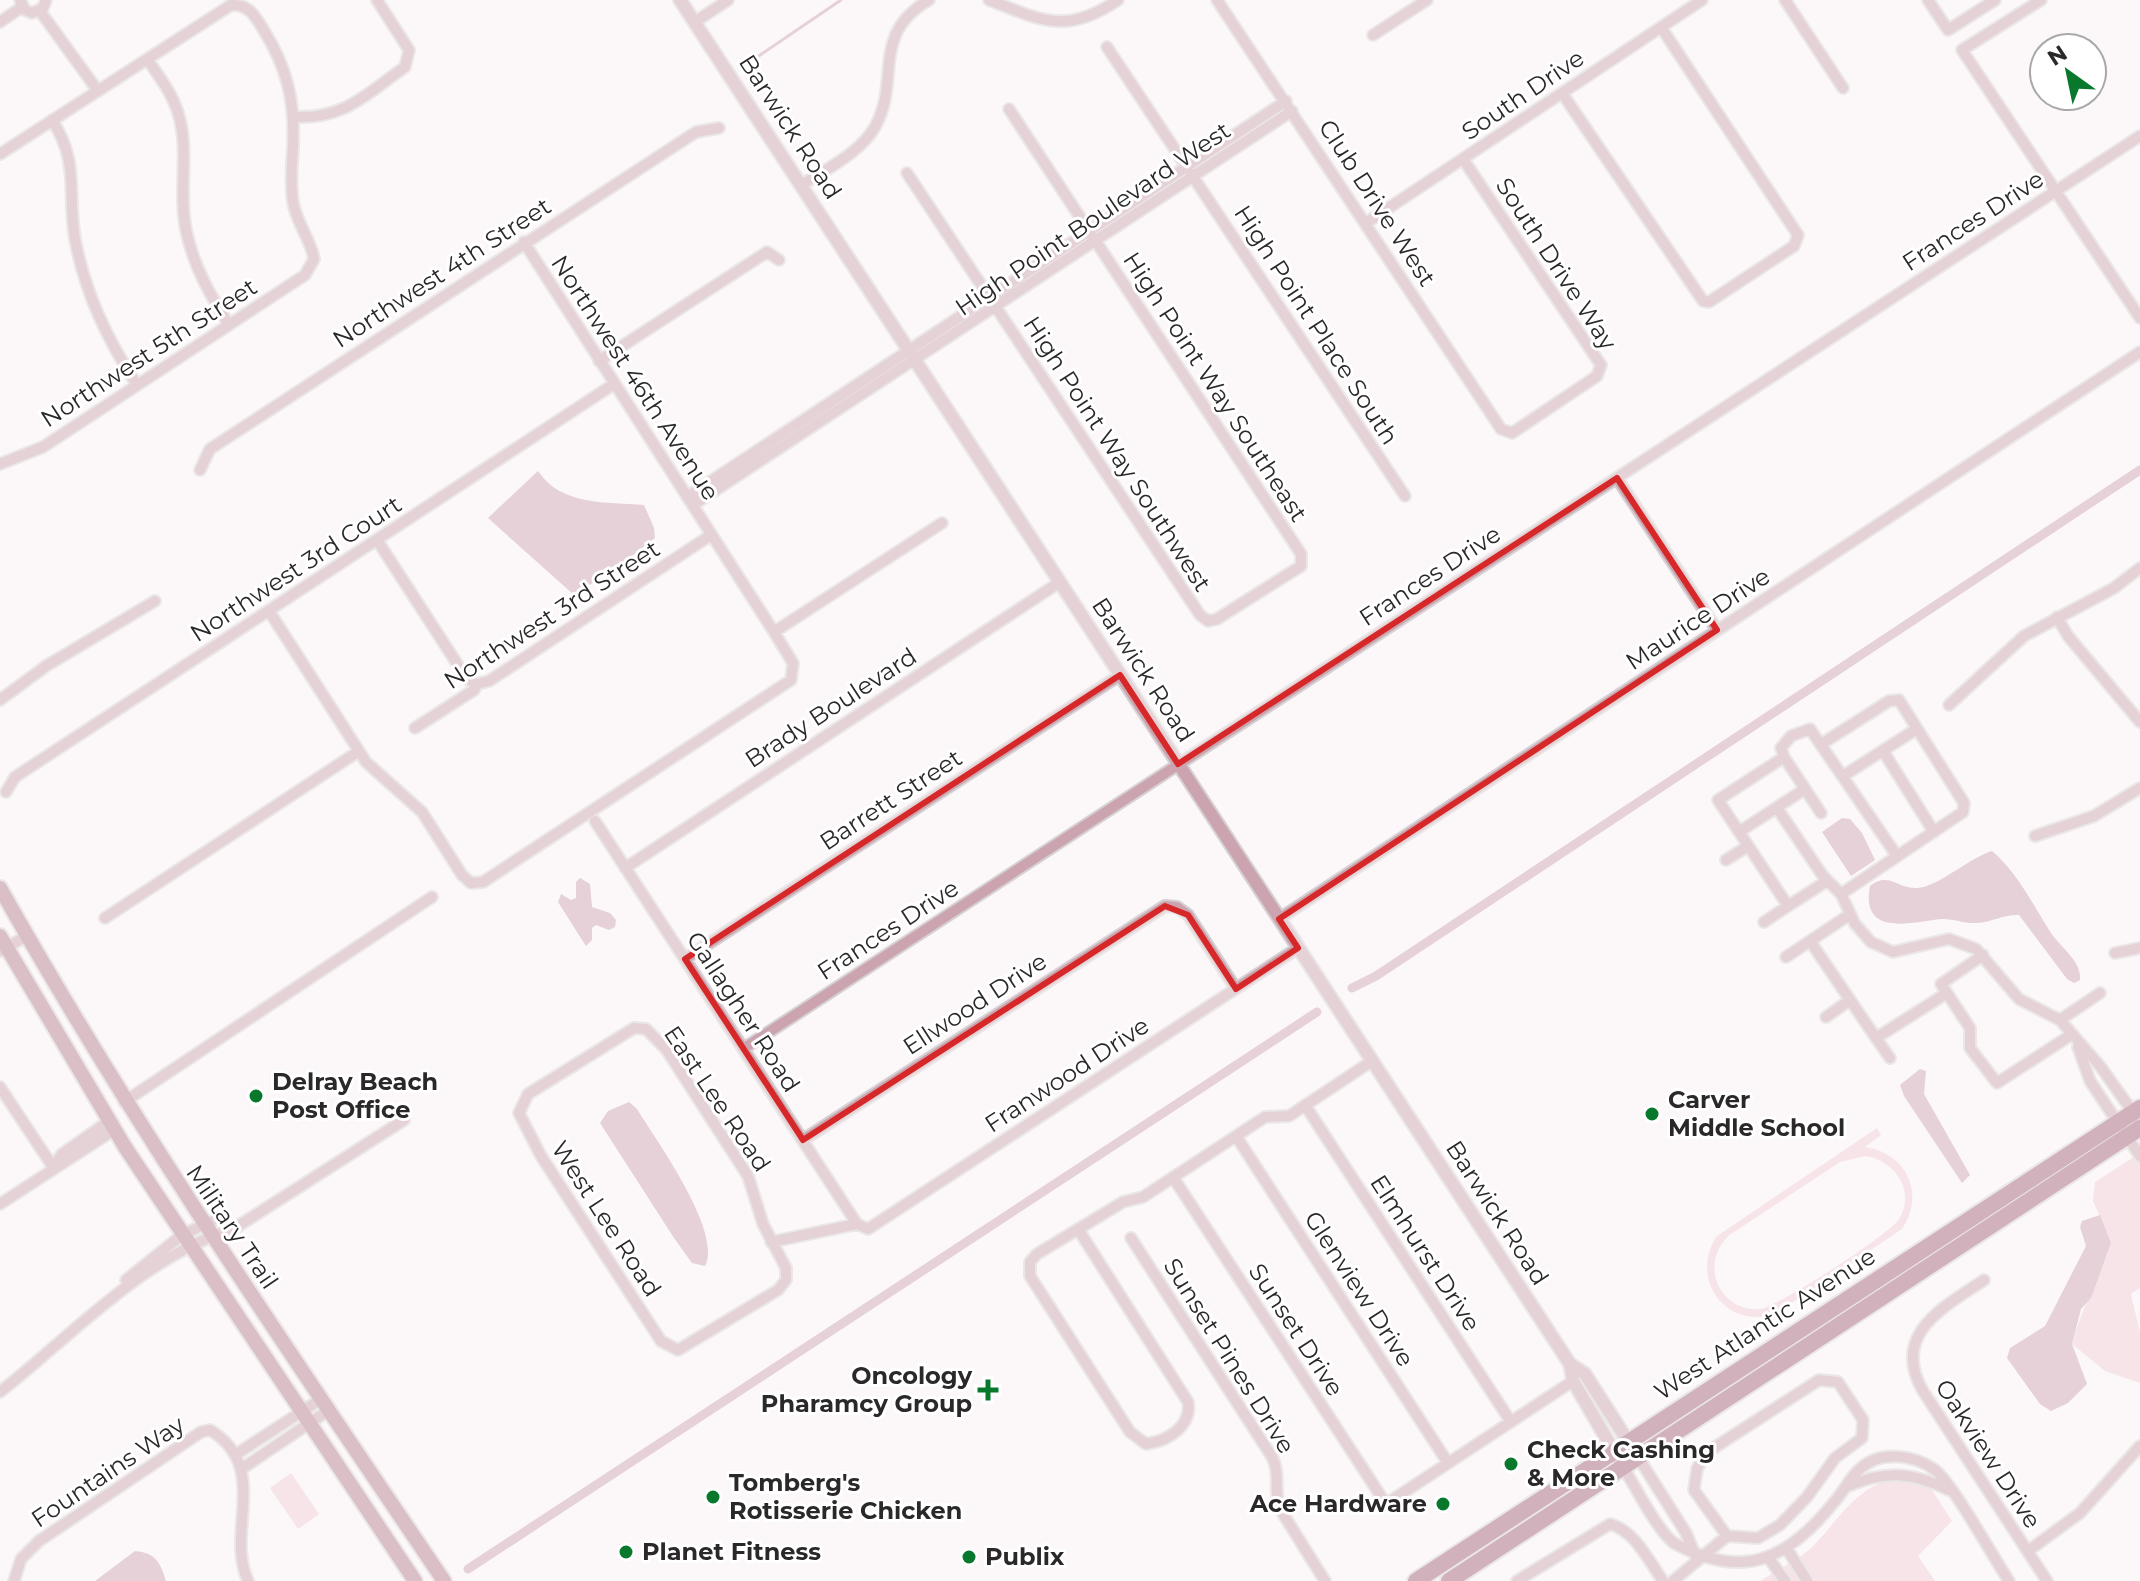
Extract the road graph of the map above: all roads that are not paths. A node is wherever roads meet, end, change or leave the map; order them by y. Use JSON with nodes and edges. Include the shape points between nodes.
{"nodes":[{"id":1,"x":46,"y":0,"type":"edge"},
{"id":2,"x":377,"y":0,"type":"edge"},
{"id":3,"x":680,"y":0,"type":"edge"},
{"id":4,"x":728,"y":0,"type":"edge"},
{"id":5,"x":929,"y":0,"type":"edge"},
{"id":6,"x":989,"y":0,"type":"edge"},
{"id":7,"x":1118,"y":0,"type":"edge"},
{"id":8,"x":1217,"y":0,"type":"edge"},
{"id":9,"x":1427,"y":0,"type":"edge"},
{"id":10,"x":1702,"y":0,"type":"edge"},
{"id":11,"x":1785,"y":0,"type":"edge"},
{"id":12,"x":1928,"y":0,"type":"edge"},
{"id":13,"x":1995,"y":0,"type":"edge"},
{"id":14,"x":2041,"y":0,"type":"edge"},
{"id":15,"x":21,"y":4,"type":"edge"},
{"id":16,"x":40,"y":11,"type":"junction"},
{"id":17,"x":0,"y":22,"type":"edge"},
{"id":18,"x":695,"y":22,"type":"junction"},
{"id":19,"x":1661,"y":27,"type":"junction"},
{"id":20,"x":1373,"y":35,"type":"dead end"},
{"id":21,"x":1107,"y":47,"type":"dead end"},
{"id":22,"x":147,"y":59,"type":"junction"},
{"id":23,"x":1843,"y":88,"type":"dead end"},
{"id":24,"x":98,"y":91,"type":"junction"},
{"id":25,"x":1562,"y":93,"type":"junction"},
{"id":26,"x":1289,"y":106,"type":"junction"},
{"id":27,"x":1009,"y":109,"type":"dead end"},
{"id":28,"x":294,"y":117,"type":"junction"},
{"id":29,"x":52,"y":120,"type":"junction"},
{"id":30,"x":719,"y":128,"type":"dead end"},
{"id":31,"x":2140,"y":136,"type":"edge"},
{"id":32,"x":0,"y":154,"type":"edge"},
{"id":33,"x":1463,"y":159,"type":"junction"},
{"id":34,"x":1191,"y":172,"type":"junction"},
{"id":35,"x":907,"y":173,"type":"dead end"},
{"id":36,"x":802,"y":185,"type":"junction"},
{"id":37,"x":2055,"y":191,"type":"junction"},
{"id":38,"x":1366,"y":223,"type":"junction"},
{"id":39,"x":1092,"y":236,"type":"junction"},
{"id":40,"x":524,"y":242,"type":"junction"},
{"id":41,"x":779,"y":260,"type":"dead end"},
{"id":42,"x":993,"y":302,"type":"junction"},
{"id":43,"x":2140,"y":318,"type":"edge"},
{"id":44,"x":229,"y":325,"type":"junction"},
{"id":45,"x":2140,"y":352,"type":"edge"},
{"id":46,"x":912,"y":356,"type":"junction"},
{"id":47,"x":599,"y":361,"type":"junction"},
{"id":48,"x":614,"y":384,"type":"junction"},
{"id":49,"x":137,"y":385,"type":"junction"},
{"id":50,"x":1501,"y":429,"type":"joint"},
{"id":51,"x":0,"y":464,"type":"edge"},
{"id":52,"x":200,"y":470,"type":"dead end"},
{"id":53,"x":1617,"y":478,"type":"junction"},
{"id":54,"x":1405,"y":496,"type":"dead end"},
{"id":55,"x":690,"y":501,"type":"junction"},
{"id":56,"x":942,"y":523,"type":"dead end"},
{"id":57,"x":711,"y":535,"type":"junction"},
{"id":58,"x":377,"y":540,"type":"junction"},
{"id":59,"x":2140,"y":568,"type":"edge"},
{"id":60,"x":1060,"y":582,"type":"junction"},
{"id":61,"x":155,"y":601,"type":"dead end"},
{"id":62,"x":269,"y":611,"type":"junction"},
{"id":63,"x":2057,"y":617,"type":"junction"},
{"id":64,"x":1208,"y":621,"type":"joint"},
{"id":65,"x":1717,"y":630,"type":"junction"},
{"id":66,"x":774,"y":632,"type":"junction"},
{"id":67,"x":1120,"y":675,"type":"junction"},
{"id":68,"x":477,"y":684,"type":"junction"},
{"id":69,"x":0,"y":700,"type":"edge"},
{"id":70,"x":1949,"y":705,"type":"dead end"},
{"id":71,"x":2135,"y":707,"type":"edge"},
{"id":72,"x":2140,"y":722,"type":"edge"},
{"id":73,"x":415,"y":728,"type":"dead end"},
{"id":74,"x":1915,"y":730,"type":"junction"},
{"id":75,"x":1823,"y":743,"type":"junction"},
{"id":76,"x":359,"y":751,"type":"junction"},
{"id":77,"x":1883,"y":751,"type":"junction"},
{"id":78,"x":1784,"y":757,"type":"junction"},
{"id":79,"x":1178,"y":764,"type":"junction"},
{"id":80,"x":1843,"y":776,"type":"junction"},
{"id":81,"x":2140,"y":788,"type":"edge"},
{"id":82,"x":1805,"y":789,"type":"junction"},
{"id":83,"x":6,"y":792,"type":"dead end"},
{"id":84,"x":1777,"y":808,"type":"junction"},
{"id":85,"x":1821,"y":813,"type":"dead end"},
{"id":86,"x":592,"y":817,"type":"junction"},
{"id":87,"x":1739,"y":832,"type":"junction"},
{"id":88,"x":1934,"y":832,"type":"junction"},
{"id":89,"x":2035,"y":836,"type":"dead end"},
{"id":90,"x":1748,"y":846,"type":"junction"},
{"id":91,"x":1897,"y":856,"type":"junction"},
{"id":92,"x":1726,"y":860,"type":"dead end"},
{"id":93,"x":625,"y":868,"type":"junction"},
{"id":94,"x":1827,"y":881,"type":"junction"},
{"id":95,"x":0,"y":888,"type":"edge"},
{"id":96,"x":1841,"y":894,"type":"junction"},
{"id":97,"x":432,"y":897,"type":"dead end"},
{"id":98,"x":1788,"y":906,"type":"junction"},
{"id":99,"x":1849,"y":915,"type":"junction"},
{"id":100,"x":105,"y":918,"type":"dead end"},
{"id":101,"x":1279,"y":919,"type":"junction"},
{"id":102,"x":1764,"y":922,"type":"dead end"},
{"id":103,"x":27,"y":936,"type":"junction"},
{"id":104,"x":1810,"y":941,"type":"junction"},
{"id":105,"x":2,"y":945,"type":"edge"},
{"id":106,"x":1298,"y":948,"type":"junction"},
{"id":107,"x":2140,"y":948,"type":"edge"},
{"id":108,"x":2115,"y":953,"type":"dead end"},
{"id":109,"x":1983,"y":955,"type":"junction"},
{"id":110,"x":1786,"y":957,"type":"dead end"},
{"id":111,"x":685,"y":959,"type":"junction"},
{"id":112,"x":1236,"y":989,"type":"junction"},
{"id":113,"x":1947,"y":993,"type":"junction"},
{"id":114,"x":2100,"y":993,"type":"dead end"},
{"id":115,"x":1850,"y":1000,"type":"junction"},
{"id":116,"x":1826,"y":1017,"type":"dead end"},
{"id":117,"x":2060,"y":1020,"type":"junction"},
{"id":118,"x":1876,"y":1038,"type":"junction"},
{"id":119,"x":2074,"y":1039,"type":"junction"},
{"id":120,"x":743,"y":1049,"type":"junction"},
{"id":121,"x":1890,"y":1058,"type":"dead end"},
{"id":122,"x":1372,"y":1061,"type":"junction"},
{"id":123,"x":0,"y":1087,"type":"edge"},
{"id":124,"x":124,"y":1102,"type":"junction"},
{"id":125,"x":1305,"y":1105,"type":"junction"},
{"id":126,"x":520,"y":1110,"type":"joint"},
{"id":127,"x":404,"y":1120,"type":"dead end"},
{"id":128,"x":2133,"y":1122,"type":"edge"},
{"id":129,"x":112,"y":1126,"type":"junction"},
{"id":130,"x":1236,"y":1136,"type":"junction"},
{"id":131,"x":803,"y":1140,"type":"junction"},
{"id":132,"x":2140,"y":1156,"type":"edge"},
{"id":133,"x":53,"y":1167,"type":"junction"},
{"id":134,"x":1173,"y":1177,"type":"junction"},
{"id":135,"x":0,"y":1204,"type":"edge"},
{"id":136,"x":857,"y":1224,"type":"junction"},
{"id":137,"x":208,"y":1227,"type":"junction"},
{"id":138,"x":1078,"y":1229,"type":"junction"},
{"id":139,"x":1131,"y":1238,"type":"dead end"},
{"id":140,"x":186,"y":1241,"type":"junction"},
{"id":141,"x":771,"y":1242,"type":"junction"},
{"id":142,"x":1984,"y":1280,"type":"dead end"},
{"id":143,"x":666,"y":1346,"type":"joint"},
{"id":144,"x":1570,"y":1364,"type":"junction"},
{"id":145,"x":1573,"y":1381,"type":"junction"},
{"id":146,"x":0,"y":1392,"type":"edge"},
{"id":147,"x":325,"y":1405,"type":"junction"},
{"id":148,"x":305,"y":1418,"type":"junction"},
{"id":149,"x":1511,"y":1422,"type":"junction"},
{"id":150,"x":1622,"y":1446,"type":"junction"},
{"id":151,"x":2140,"y":1446,"type":"edge"},
{"id":152,"x":235,"y":1455,"type":"junction"},
{"id":153,"x":1638,"y":1457,"type":"junction"},
{"id":154,"x":1448,"y":1463,"type":"junction"},
{"id":155,"x":1623,"y":1467,"type":"junction"},
{"id":156,"x":243,"y":1468,"type":"junction"},
{"id":157,"x":1848,"y":1486,"type":"junction"},
{"id":158,"x":1950,"y":1491,"type":"junction"},
{"id":159,"x":1727,"y":1536,"type":"junction"},
{"id":160,"x":1787,"y":1549,"type":"junction"},
{"id":161,"x":2028,"y":1551,"type":"junction"},
{"id":162,"x":1698,"y":1558,"type":"junction"},
{"id":163,"x":1770,"y":1560,"type":"junction"},
{"id":164,"x":1806,"y":1580,"type":"edge"},
{"id":165,"x":14,"y":1581,"type":"edge"},
{"id":166,"x":248,"y":1581,"type":"edge"},
{"id":167,"x":415,"y":1581,"type":"edge"},
{"id":168,"x":444,"y":1581,"type":"edge"},
{"id":169,"x":1325,"y":1581,"type":"edge"},
{"id":170,"x":1416,"y":1581,"type":"edge"},
{"id":171,"x":1449,"y":1581,"type":"edge"},
{"id":172,"x":1517,"y":1581,"type":"edge"},
{"id":173,"x":1663,"y":1581,"type":"edge"},
{"id":174,"x":1673,"y":1581,"type":"edge"},
{"id":175,"x":1785,"y":1581,"type":"edge"},
{"id":176,"x":2009,"y":1581,"type":"edge"},
{"id":177,"x":2047,"y":1581,"type":"edge"}],
"edges":[{"from":1,"to":16,"type":"street"},
{"from":2,"to":28,"type":"street","via":[[406,44],[410,56],[405,67],[336,114]]},
{"from":3,"to":18,"type":"street","name":"Barwick Road"},
{"from":4,"to":18,"type":"street"},
{"from":5,"to":36,"type":"street","via":[[895,33],[881,114],[870,135]]},
{"from":6,"to":7,"type":"street","via":[[1065,23],[1088,18]]},
{"from":8,"to":26,"type":"street","name":"Club Drive West"},
{"from":9,"to":20,"type":"street"},
{"from":10,"to":19,"type":"street","name":"South Drive"},
{"from":11,"to":23,"type":"street"},
{"from":12,"to":13,"type":"street","via":[[1948,30]]},
{"from":14,"to":37,"type":"street","via":[[1962,50]]},
{"from":15,"to":16,"type":"street","via":[[32,13]]},
{"from":15,"to":17,"type":"street"},
{"from":16,"to":24,"type":"street"},
{"from":18,"to":36,"type":"street","name":"Barwick Road"},
{"from":19,"to":25,"type":"street","name":"South Drive"},
{"from":19,"to":25,"type":"street","via":[[1798,235],[1794,246],[1703,301]]},
{"from":21,"to":34,"type":"street","name":"High Point Place South"},
{"from":22,"to":24,"type":"street"},
{"from":22,"to":28,"type":"street","via":[[231,5],[244,6],[284,67]]},
{"from":22,"to":44,"type":"street","via":[[179,114],[182,206],[192,253]]},
{"from":24,"to":29,"type":"street"},
{"from":25,"to":33,"type":"street","name":"South Drive"},
{"from":26,"to":34,"type":"street","name":"High Point Boulevard West"},
{"from":26,"to":38,"type":"street","name":"Club Drive West"},
{"from":27,"to":39,"type":"street","name":"High Point Way Southeast"},
{"from":28,"to":44,"type":"street","name":"Northwest 5th Street","via":[[292,196],[313,253],[312,266]]},
{"from":29,"to":32,"type":"street"},
{"from":29,"to":49,"type":"street","via":[[71,158],[75,237],[87,287]]},
{"from":30,"to":40,"type":"street","name":"Northwest 4th Street","via":[[696,132]]},
{"from":31,"to":37,"type":"street","name":"Frances Drive"},
{"from":33,"to":38,"type":"street","name":"South Drive"},
{"from":33,"to":50,"type":"street","name":"South Drive Way","via":[[1601,365],[1597,376],[1512,433]]},
{"from":34,"to":39,"type":"street","name":"High Point Boulevard West"},
{"from":34,"to":54,"type":"street","name":"High Point Place South"},
{"from":35,"to":42,"type":"street","name":"High Point Way Southwest"},
{"from":36,"to":46,"type":"street","name":"Barwick Road"},
{"from":37,"to":43,"type":"street"},
{"from":37,"to":53,"type":"street","name":"Frances Drive"},
{"from":38,"to":50,"type":"street","name":"Club Drive West"},
{"from":39,"to":42,"type":"street","name":"High Point Boulevard West"},
{"from":39,"to":64,"type":"street","name":"High Point Way Southeast","via":[[1301,554],[1301,566]]},
{"from":40,"to":47,"type":"street","name":"Northwest 46th Avenue"},
{"from":40,"to":52,"type":"street","name":"Northwest 4th Street","via":[[210,449]]},
{"from":41,"to":47,"type":"street","via":[[767,252]]},
{"from":42,"to":46,"type":"street","name":"High Point Boulevard West"},
{"from":42,"to":64,"type":"street","name":"High Point Way Southwest"},
{"from":44,"to":49,"type":"street","name":"Northwest 5th Street"},
{"from":45,"to":65,"type":"street","name":"Maurice Drive"},
{"from":46,"to":55,"type":"street"},
{"from":46,"to":60,"type":"street","name":"Barwick Road"},
{"from":47,"to":48,"type":"street","name":"Northwest 46th Avenue"},
{"from":48,"to":55,"type":"street","name":"Northwest 46th Avenue"},
{"from":48,"to":58,"type":"street","name":"Northwest 3rd Court"},
{"from":49,"to":51,"type":"street","name":"Northwest 5th Street","via":[[43,447]]},
{"from":53,"to":65,"type":"street"},
{"from":53,"to":79,"type":"street","name":"Frances Drive"},
{"from":55,"to":57,"type":"street","name":"Northwest 46th Avenue"},
{"from":56,"to":66,"type":"street"},
{"from":57,"to":66,"type":"street","name":"Northwest 46th Avenue"},
{"from":57,"to":68,"type":"street","name":"Northwest 3rd Street"},
{"from":58,"to":62,"type":"street","name":"Northwest 3rd Court"},
{"from":58,"to":68,"type":"street","via":[[467,679]]},
{"from":59,"to":63,"type":"street","via":[[2114,588]]},
{"from":60,"to":67,"type":"street","name":"Barwick Road"},
{"from":60,"to":93,"type":"street","name":"Brady Boulevard"},
{"from":61,"to":69,"type":"street"},
{"from":62,"to":76,"type":"street"},
{"from":62,"to":83,"type":"street","name":"Northwest 3rd Court","via":[[15,777]]},
{"from":63,"to":70,"type":"street","via":[[2015,644]]},
{"from":63,"to":71,"type":"street","via":[[2068,636]]},
{"from":65,"to":101,"type":"street","name":"Maurice Drive"},
{"from":66,"to":86,"type":"street","name":"Northwest 46th Avenue","via":[[793,663],[794,675]]},
{"from":67,"to":79,"type":"street","name":"Barwick Road"},
{"from":67,"to":111,"type":"street","name":"Barrett Street"},
{"from":68,"to":73,"type":"street","name":"Northwest 3rd Street"},
{"from":71,"to":72,"type":"street"},
{"from":74,"to":75,"type":"street","via":[[1899,700],[1889,701]]},
{"from":74,"to":77,"type":"street"},
{"from":74,"to":88,"type":"street","via":[[1964,803],[1963,812]]},
{"from":75,"to":78,"type":"street","via":[[1810,729],[1791,736],[1781,748]]},
{"from":75,"to":80,"type":"street"},
{"from":76,"to":86,"type":"street","via":[[422,812],[471,883],[483,882]]},
{"from":76,"to":100,"type":"street"},
{"from":77,"to":80,"type":"street"},
{"from":77,"to":88,"type":"street"},
{"from":78,"to":82,"type":"street"},
{"from":78,"to":87,"type":"street","via":[[1718,800]]},
{"from":79,"to":101,"type":"street","name":"Barwick Road"},
{"from":79,"to":120,"type":"street","name":"Frances Drive"},
{"from":80,"to":91,"type":"street"},
{"from":81,"to":89,"type":"street","via":[[2094,816]]},
{"from":82,"to":84,"type":"street"},
{"from":82,"to":85,"type":"street"},
{"from":84,"to":87,"type":"street"},
{"from":84,"to":94,"type":"street"},
{"from":86,"to":93,"type":"street","name":"Gallagher Road"},
{"from":87,"to":90,"type":"street"},
{"from":88,"to":91,"type":"street"},
{"from":90,"to":92,"type":"street"},
{"from":90,"to":98,"type":"street"},
{"from":91,"to":96,"type":"street"},
{"from":93,"to":111,"type":"street","name":"Gallagher Road"},
{"from":94,"to":96,"type":"street"},
{"from":94,"to":98,"type":"street"},
{"from":95,"to":103,"type":"main road","name":"Military Trail"},
{"from":96,"to":99,"type":"street"},
{"from":97,"to":124,"type":"street"},
{"from":98,"to":102,"type":"street"},
{"from":99,"to":104,"type":"street"},
{"from":99,"to":109,"type":"street","via":[[1880,948],[1907,951],[1949,939]]},
{"from":101,"to":106,"type":"street","name":"Barwick Road"},
{"from":103,"to":105,"type":"street"},
{"from":103,"to":124,"type":"main road","name":"Military Trail"},
{"from":104,"to":110,"type":"street"},
{"from":104,"to":115,"type":"street"},
{"from":105,"to":129,"type":"main road","name":"Military Trail"},
{"from":106,"to":112,"type":"street","name":"Franwood Drive"},
{"from":106,"to":122,"type":"street","name":"Barwick Road"},
{"from":107,"to":108,"type":"street"},
{"from":109,"to":113,"type":"street","via":[[1941,984]]},
{"from":109,"to":117,"type":"street","via":[[2019,999]]},
{"from":111,"to":120,"type":"street","name":"Gallagher Road"},
{"from":112,"to":131,"type":"street","name":"Ellwood Drive","via":[[1188,915],[1171,905],[1158,909]]},
{"from":112,"to":136,"type":"street","name":"Franwood Drive","via":[[868,1229]]},
{"from":113,"to":118,"type":"street"},
{"from":113,"to":119,"type":"street","via":[[1970,1028],[1970,1048],[1997,1083]]},
{"from":114,"to":117,"type":"street"},
{"from":115,"to":116,"type":"street"},
{"from":115,"to":118,"type":"street"},
{"from":117,"to":119,"type":"street"},
{"from":118,"to":121,"type":"street"},
{"from":119,"to":128,"type":"street","via":[[2100,1066]]},
{"from":119,"to":128,"type":"street","via":[[2090,1081]]},
{"from":120,"to":131,"type":"street","name":"Gallagher Road"},
{"from":122,"to":125,"type":"street"},
{"from":122,"to":144,"type":"street","name":"Barwick Road"},
{"from":123,"to":133,"type":"street"},
{"from":124,"to":137,"type":"main road","name":"Military Trail"},
{"from":125,"to":130,"type":"street","via":[[1282,1118],[1265,1117]]},
{"from":125,"to":149,"type":"street","name":"Elmhurst Drive"},
{"from":126,"to":141,"type":"street","name":"East Lee Road","via":[[528,1094],[620,1033],[641,1028],[666,1049],[739,1161]]},
{"from":126,"to":143,"type":"street","name":"West Lee Road","via":[[541,1156]]},
{"from":127,"to":137,"type":"street","via":[[235,1228]]},
{"from":128,"to":132,"type":"street"},
{"from":128,"to":150,"type":"main road","name":"West Atlantic Avenue"},
{"from":128,"to":153,"type":"main road","name":"West Atlantic Avenue"},
{"from":129,"to":133,"type":"street"},
{"from":129,"to":140,"type":"main road","name":"Military Trail"},
{"from":130,"to":134,"type":"street"},
{"from":130,"to":154,"type":"street","name":"Glenview Drive"},
{"from":131,"to":136,"type":"street","name":"Gallagher Road"},
{"from":133,"to":135,"type":"street"},
{"from":134,"to":138,"type":"street"},
{"from":134,"to":154,"type":"street","name":"Sunset Drive","via":[[1386,1504]]},
{"from":136,"to":141,"type":"street"},
{"from":137,"to":140,"type":"street"},
{"from":137,"to":147,"type":"main road","name":"Military Trail"},
{"from":138,"to":138,"type":"street","via":[[1037,1254],[1030,1262],[1030,1276],[1130,1432],[1146,1444],[1158,1442],[1184,1424],[1188,1402]]},
{"from":139,"to":169,"type":"street","name":"Sunset Pines Drive","via":[[1272,1457],[1280,1509]]},
{"from":140,"to":146,"type":"street","via":[[118,1287],[113,1297]]},
{"from":140,"to":148,"type":"main road","name":"Military Trail"},
{"from":141,"to":143,"type":"street","name":"East Lee Road","via":[[786,1268],[782,1286],[684,1349]]},
{"from":142,"to":161,"type":"street","name":"Oakview Drive","via":[[1923,1327],[1914,1366],[1923,1391]]},
{"from":144,"to":145,"type":"street","name":"Barwick Road"},
{"from":144,"to":150,"type":"street","name":"Barwick Road","via":[[1585,1374]]},
{"from":145,"to":149,"type":"street"},
{"from":145,"to":150,"type":"street","name":"Barwick Road"},
{"from":147,"to":148,"type":"street"},
{"from":147,"to":168,"type":"main road","name":"Military Trail"},
{"from":148,"to":152,"type":"street"},
{"from":148,"to":156,"type":"street"},
{"from":148,"to":167,"type":"main road","name":"Military Trail"},
{"from":149,"to":154,"type":"street"},
{"from":150,"to":153,"type":"street","name":"Barwick Road"},
{"from":150,"to":155,"type":"street","name":"Barwick Road"},
{"from":150,"to":170,"type":"main road","name":"West Atlantic Avenue"},
{"from":151,"to":161,"type":"street","via":[[2080,1513]]},
{"from":152,"to":156,"type":"street","name":"Fountains Way"},
{"from":152,"to":165,"type":"street","name":"Fountains Way","via":[[222,1437],[210,1430],[201,1432],[39,1541],[21,1559]]},
{"from":153,"to":155,"type":"main road","name":"West Atlantic Avenue"},
{"from":153,"to":162,"type":"street"},
{"from":155,"to":162,"type":"street","via":[[1672,1542]]},
{"from":155,"to":171,"type":"main road","name":"West Atlantic Avenue"},
{"from":156,"to":166,"type":"street","via":[[240,1564]]},
{"from":157,"to":158,"type":"street","via":[[1899,1473]]},
{"from":157,"to":158,"type":"street","via":[[1864,1465],[1899,1457],[1932,1468]]},
{"from":157,"to":160,"type":"street"},
{"from":158,"to":176,"type":"street"},
{"from":159,"to":159,"type":"street","via":[[1758,1538],[1780,1525],[1835,1458],[1862,1438],[1863,1420],[1838,1382],[1819,1380],[1706,1453],[1694,1490]]},
{"from":159,"to":162,"type":"street"},
{"from":160,"to":163,"type":"street"},
{"from":160,"to":164,"type":"street"},
{"from":161,"to":177,"type":"street","name":"Oakview Drive"},
{"from":162,"to":163,"type":"street","via":[[1738,1572]]},
{"from":162,"to":174,"type":"street"},
{"from":163,"to":175,"type":"street"},
{"from":172,"to":173,"type":"street","via":[[1610,1524],[1622,1527]]}]}
